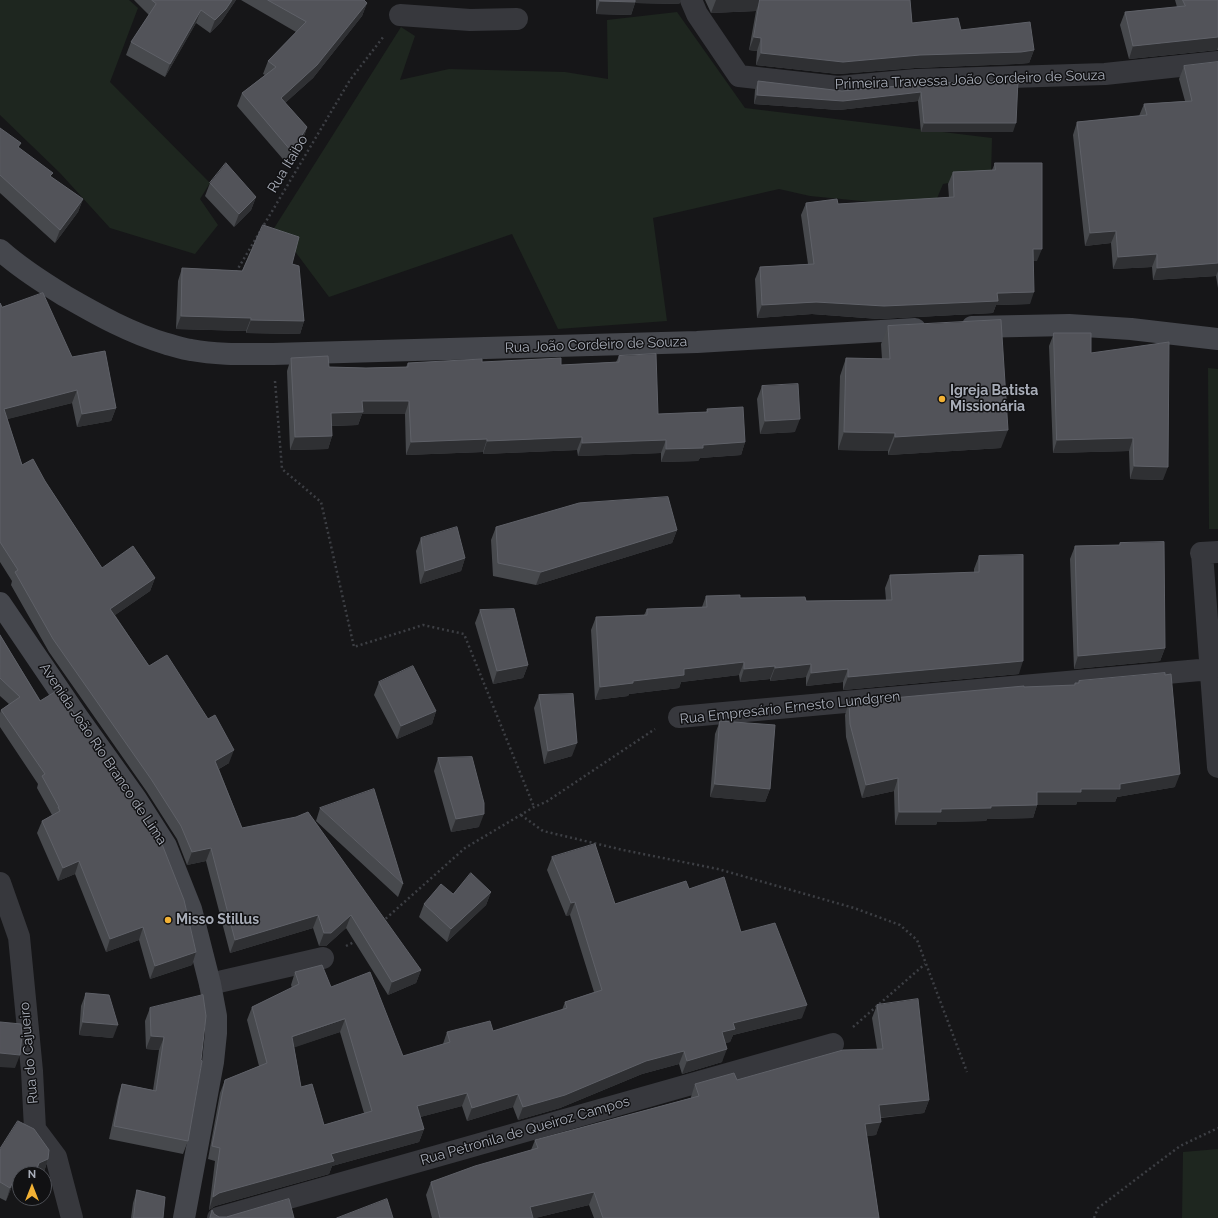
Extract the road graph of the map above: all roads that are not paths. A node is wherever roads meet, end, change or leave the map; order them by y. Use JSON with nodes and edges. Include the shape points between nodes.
{"nodes":[{"id":1,"x":691,"y":0,"type":"edge"},
{"id":2,"x":400,"y":15,"type":"road end"},
{"id":3,"x":517,"y":19,"type":"dead end"},
{"id":4,"x":1218,"y":62,"type":"edge"},
{"id":5,"x":0,"y":250,"type":"edge"},
{"id":6,"x":1218,"y":339,"type":"edge"},
{"id":7,"x":1210,"y":552,"type":"edge"},
{"id":8,"x":0,"y":603,"type":"edge"},
{"id":9,"x":1211,"y":669,"type":"junction"},
{"id":10,"x":679,"y":717,"type":"road end"},
{"id":11,"x":1218,"y":767,"type":"edge"},
{"id":12,"x":0,"y":883,"type":"edge"},
{"id":13,"x":323,"y":958,"type":"road end"},
{"id":14,"x":210,"y":984,"type":"junction"},
{"id":15,"x":833,"y":1044,"type":"road end"},
{"id":16,"x":72,"y":1218,"type":"edge"},
{"id":17,"x":184,"y":1218,"type":"edge"},
{"id":18,"x":218,"y":1218,"type":"edge"}],
"edges":[{"from":1,"to":4,"type":"street","name":"Primeira Travessa João Cordeiro de Souza","via":[[697,14],[739,76],[838,87],[916,80],[1105,74]]},
{"from":2,"to":3,"type":"street","via":[[470,20]]},
{"from":5,"to":6,"type":"main road","name":"Rua João Cordeiro de Souza","via":[[54,289],[106,319],[146,337],[189,350],[216,354],[697,342],[944,328],[1069,325]]},
{"from":7,"to":9,"type":"street"},
{"from":8,"to":14,"type":"main road","name":"Avenida João Rio Branco de Lima","via":[[166,846],[191,909]]},
{"from":9,"to":10,"type":"street","name":"Rua Empresário Ernesto Lundgren"},
{"from":9,"to":11,"type":"street"},
{"from":12,"to":16,"type":"street","name":"Rua do Cajueiro","via":[[19,937],[35,1129],[56,1157]]},
{"from":13,"to":14,"type":"street"},
{"from":14,"to":17,"type":"main road","name":"Avenida João Rio Branco de Lima","via":[[216,1016],[213,1062]]},
{"from":15,"to":18,"type":"street","name":"Rua Petronila de Queiroz Campos"}]}
